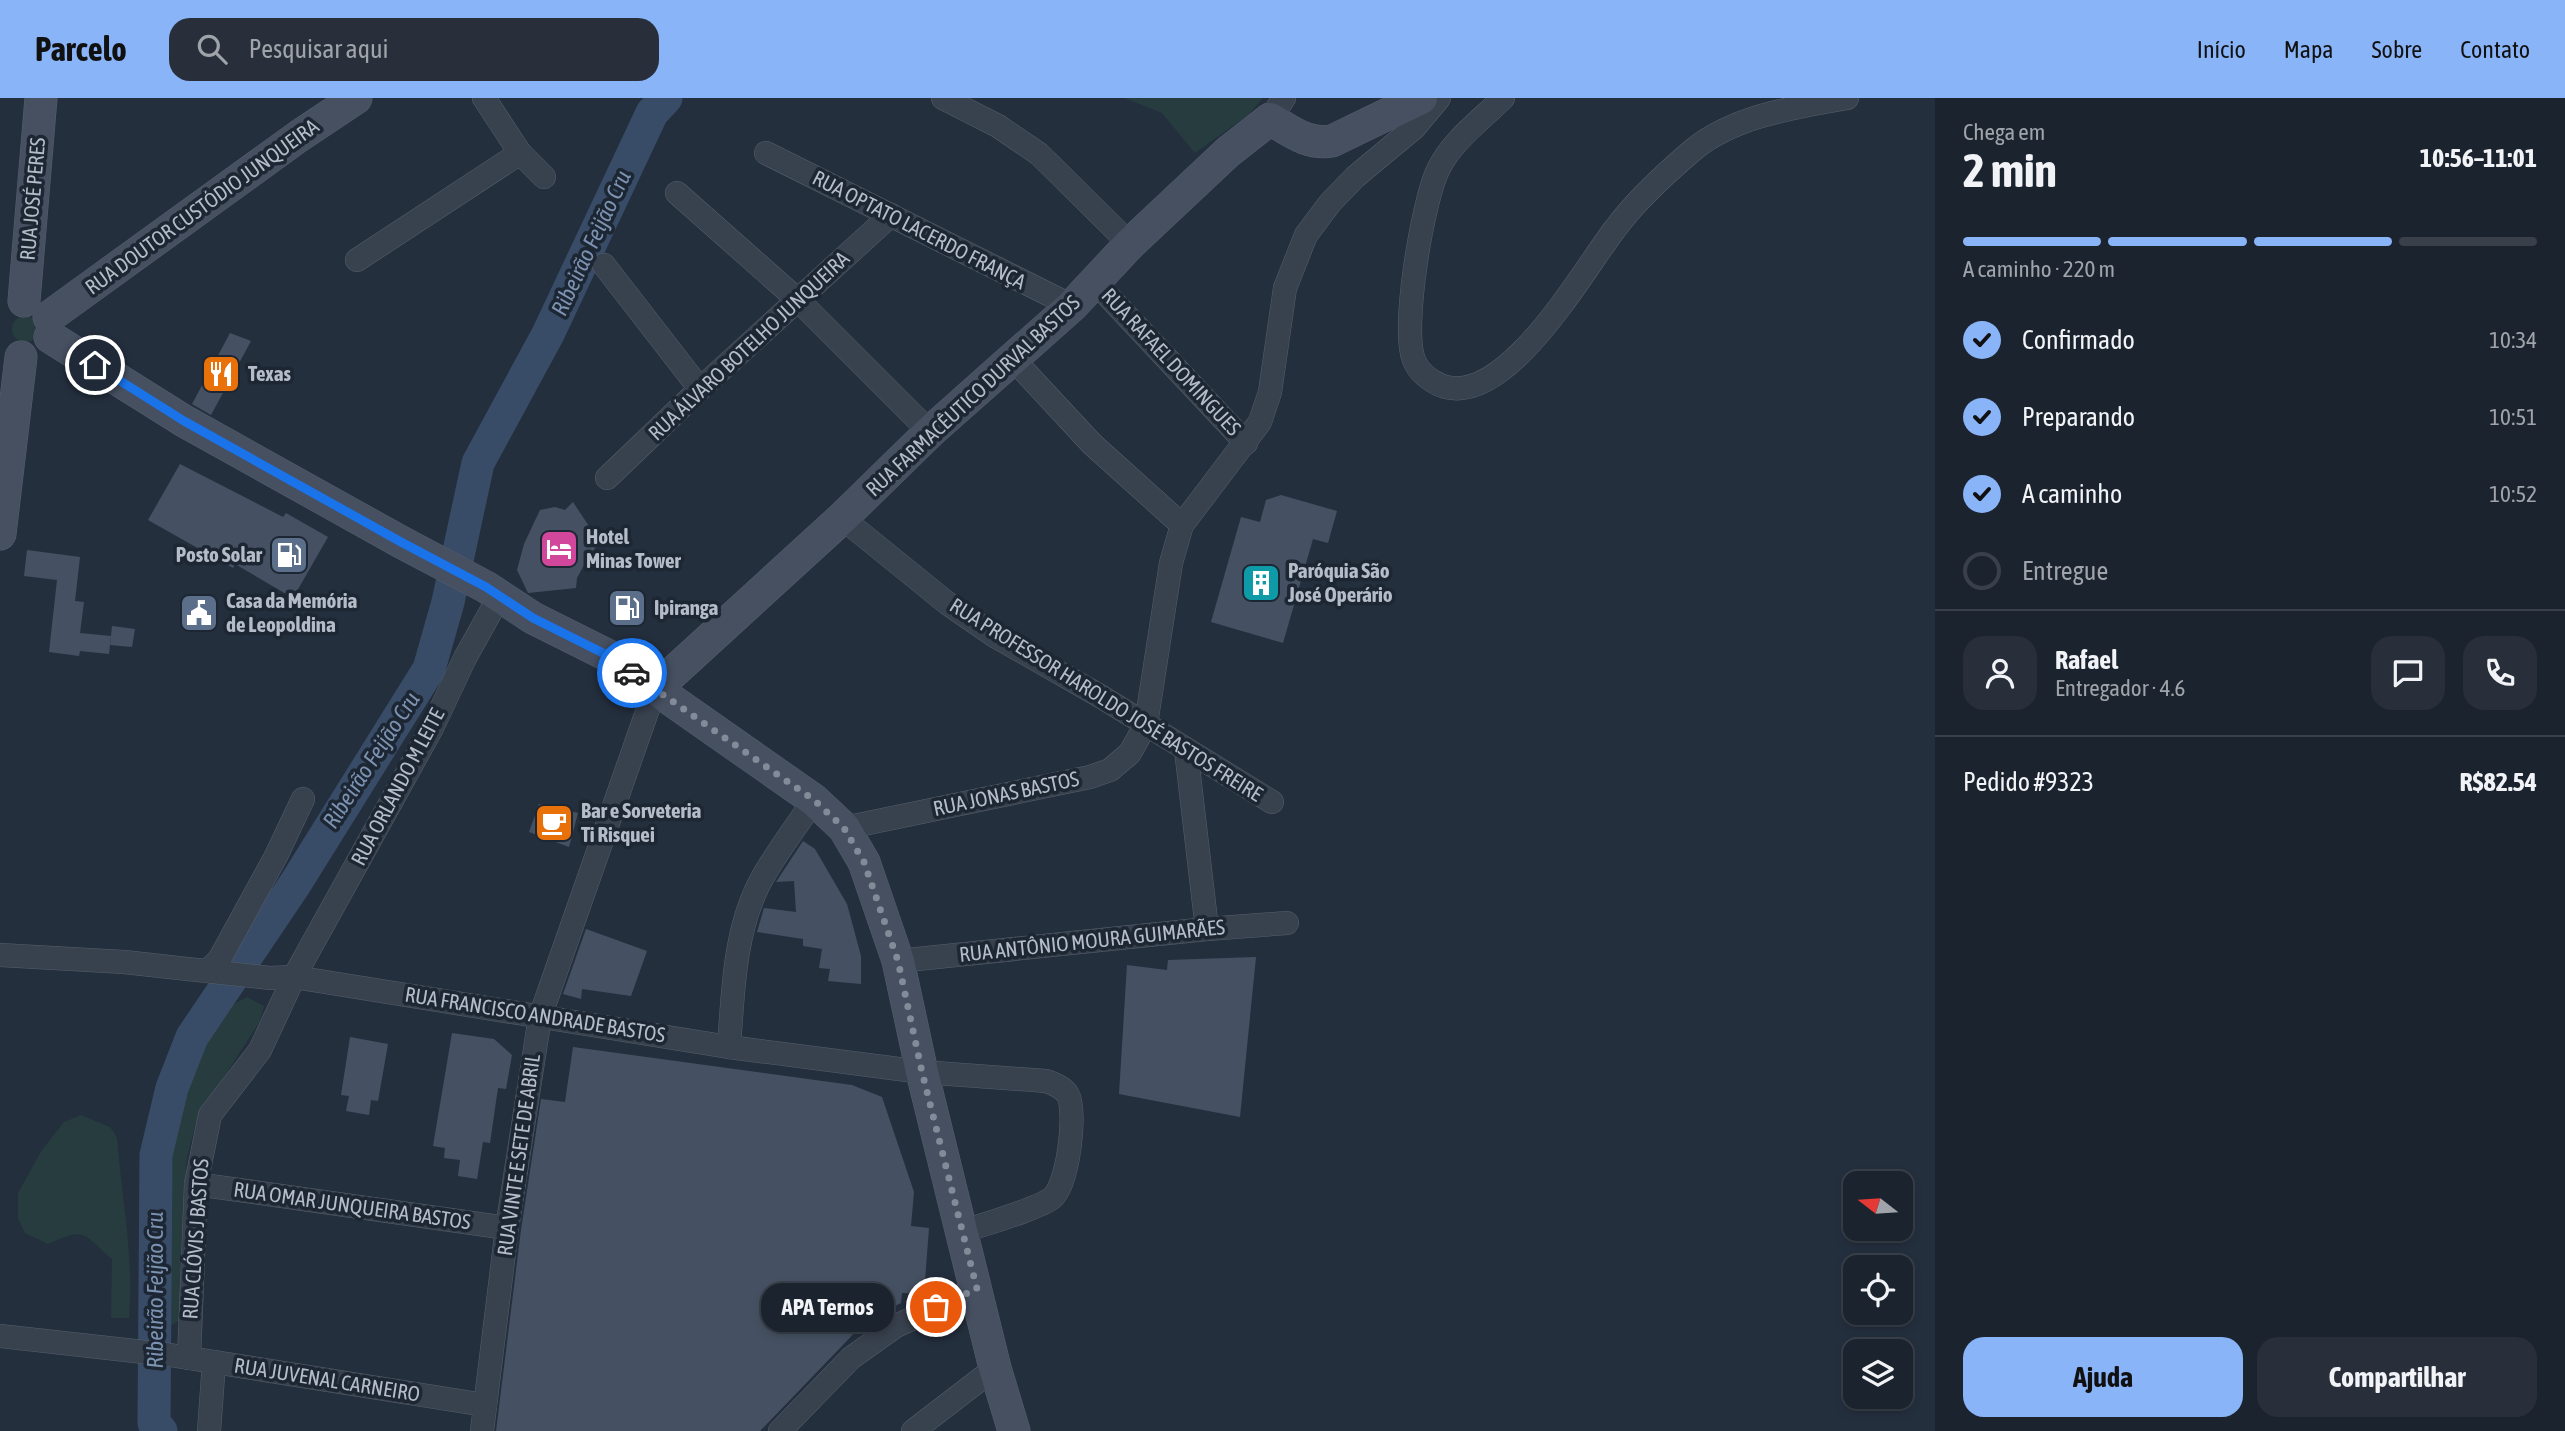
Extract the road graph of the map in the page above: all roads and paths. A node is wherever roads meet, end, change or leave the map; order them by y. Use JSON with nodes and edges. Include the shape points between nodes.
{"nodes":[{"id":1,"x":41,"y":98,"type":"edge"},
{"id":2,"x":356,"y":98,"type":"edge"},
{"id":3,"x":484,"y":98,"type":"edge"},
{"id":4,"x":943,"y":98,"type":"edge"},
{"id":5,"x":1421,"y":98,"type":"edge"},
{"id":6,"x":1439,"y":98,"type":"edge"},
{"id":7,"x":1503,"y":98,"type":"edge"},
{"id":8,"x":1847,"y":98,"type":"edge"},
{"id":9,"x":1277,"y":108,"type":"edge"},
{"id":10,"x":520,"y":153,"type":"junction"},
{"id":11,"x":766,"y":153,"type":"dead end"},
{"id":12,"x":544,"y":177,"type":"dead end"},
{"id":13,"x":677,"y":193,"type":"dead end"},
{"id":14,"x":891,"y":215,"type":"junction"},
{"id":15,"x":1130,"y":244,"type":"junction"},
{"id":16,"x":357,"y":260,"type":"dead end"},
{"id":17,"x":604,"y":265,"type":"dead end"},
{"id":18,"x":1095,"y":282,"type":"junction"},
{"id":19,"x":799,"y":301,"type":"junction"},
{"id":20,"x":1072,"y":306,"type":"junction"},
{"id":21,"x":31,"y":317,"type":"edge"},
{"id":22,"x":5,"y":348,"type":"edge"},
{"id":23,"x":1013,"y":359,"type":"junction"},
{"id":24,"x":700,"y":389,"type":"junction"},
{"id":25,"x":930,"y":432,"type":"junction"},
{"id":26,"x":1246,"y":443,"type":"junction"},
{"id":27,"x":607,"y":478,"type":"dead end"},
{"id":28,"x":842,"y":518,"type":"junction"},
{"id":29,"x":1182,"y":525,"type":"junction"},
{"id":30,"x":0,"y":534,"type":"edge"},
{"id":31,"x":493,"y":591,"type":"junction"},
{"id":32,"x":656,"y":689,"type":"junction"},
{"id":33,"x":1146,"y":724,"type":"junction"},
{"id":34,"x":1186,"y":750,"type":"junction"},
{"id":35,"x":303,"y":799,"type":"dead end"},
{"id":36,"x":814,"y":800,"type":"junction"},
{"id":37,"x":1272,"y":803,"type":"dead end"},
{"id":38,"x":844,"y":828,"type":"junction"},
{"id":39,"x":1287,"y":923,"type":"dead end"},
{"id":40,"x":1207,"y":929,"type":"junction"},
{"id":41,"x":0,"y":955,"type":"edge"},
{"id":42,"x":898,"y":961,"type":"junction"},
{"id":43,"x":214,"y":972,"type":"junction"},
{"id":44,"x":294,"y":977,"type":"junction"},
{"id":45,"x":540,"y":1017,"type":"junction"},
{"id":46,"x":729,"y":1047,"type":"junction"},
{"id":47,"x":922,"y":1072,"type":"junction"},
{"id":48,"x":196,"y":1184,"type":"junction"},
{"id":49,"x":507,"y":1228,"type":"junction"},
{"id":50,"x":961,"y":1232,"type":"junction"},
{"id":51,"x":977,"y":1289,"type":"junction"},
{"id":52,"x":0,"y":1336,"type":"edge"},
{"id":53,"x":180,"y":1356,"type":"junction"},
{"id":54,"x":214,"y":1362,"type":"junction"},
{"id":55,"x":996,"y":1368,"type":"junction"},
{"id":56,"x":485,"y":1405,"type":"junction"},
{"id":57,"x":209,"y":1431,"type":"edge"},
{"id":58,"x":481,"y":1431,"type":"edge"},
{"id":59,"x":780,"y":1431,"type":"edge"},
{"id":60,"x":913,"y":1431,"type":"edge"},
{"id":61,"x":1014,"y":1431,"type":"edge"}],
"edges":[{"from":1,"to":21,"type":"main road","name":"RUA JOSÉ PERES"},
{"from":2,"to":21,"type":"main road","name":"RUA DOUTOR CUSTÓDIO JUNQUEIRA"},
{"from":3,"to":10,"type":"street"},
{"from":4,"to":15,"type":"street","via":[[1039,153]]},
{"from":5,"to":9,"type":"main road","via":[[1317,144]]},
{"from":6,"to":26,"type":"street","via":[[1414,128],[1355,177],[1306,235],[1285,288],[1270,392],[1260,422]]},
{"from":7,"to":8,"type":"street","via":[[1440,166],[1431,186],[1418,255],[1409,338],[1413,359],[1423,375],[1457,389],[1499,372],[1539,336],[1616,227],[1695,149],[1734,125]]},
{"from":9,"to":15,"type":"main road","name":"RUA FARMACÊUTICO DURVAL BASTOS"},
{"from":10,"to":12,"type":"street"},
{"from":10,"to":16,"type":"street"},
{"from":11,"to":14,"type":"street","name":"RUA OPTATO LACERDO FRANÇA"},
{"from":13,"to":19,"type":"street"},
{"from":14,"to":19,"type":"street","name":"RUA ÁLVARO BOTELHO JUNQUEIRA"},
{"from":14,"to":20,"type":"street","name":"RUA OPTATO LACERDO FRANÇA"},
{"from":15,"to":18,"type":"main road","name":"RUA FARMACÊUTICO DURVAL BASTOS"},
{"from":17,"to":24,"type":"street"},
{"from":18,"to":20,"type":"main road","name":"RUA FARMACÊUTICO DURVAL BASTOS"},
{"from":18,"to":26,"type":"street","name":"RUA RAFAEL DOMINGUES"},
{"from":19,"to":24,"type":"street","name":"RUA ÁLVARO BOTELHO JUNQUEIRA"},
{"from":19,"to":25,"type":"street"},
{"from":20,"to":23,"type":"main road","name":"RUA FARMACÊUTICO DURVAL BASTOS"},
{"from":21,"to":22,"type":"main road","name":"RUA DOUTOR CUSTÓDIO JUNQUEIRA","via":[[39,352]]},
{"from":21,"to":31,"type":"main road","via":[[184,421]]},
{"from":22,"to":30,"type":"main road"},
{"from":23,"to":25,"type":"main road","name":"RUA FARMACÊUTICO DURVAL BASTOS"},
{"from":23,"to":29,"type":"street","via":[[1092,444]]},
{"from":24,"to":27,"type":"street","name":"RUA ÁLVARO BOTELHO JUNQUEIRA"},
{"from":25,"to":28,"type":"main road","name":"RUA FARMACÊUTICO DURVAL BASTOS"},
{"from":26,"to":29,"type":"street"},
{"from":28,"to":32,"type":"main road","name":"RUA FARMACÊUTICO DURVAL BASTOS"},
{"from":28,"to":33,"type":"street","name":"RUA PROFESSOR HAROLDO JOSÉ BASTOS FREIRE","via":[[967,617]]},
{"from":29,"to":33,"type":"street","via":[[1171,564]]},
{"from":31,"to":32,"type":"main road","via":[[533,618],[607,655]]},
{"from":31,"to":44,"type":"street","name":"RUA ORLANDO M LEITE","via":[[432,728]]},
{"from":32,"to":36,"type":"main road"},
{"from":32,"to":45,"type":"street","name":"RUA VINTE E SETE DE ABRIL"},
{"from":33,"to":34,"type":"street","name":"RUA PROFESSOR HAROLDO JOSÉ BASTOS FREIRE"},
{"from":33,"to":38,"type":"street","name":"RUA JONAS BASTOS","via":[[1130,753],[1110,770]]},
{"from":34,"to":37,"type":"street","name":"RUA PROFESSOR HAROLDO JOSÉ BASTOS FREIRE"},
{"from":34,"to":40,"type":"street"},
{"from":35,"to":43,"type":"street"},
{"from":36,"to":38,"type":"main road"},
{"from":36,"to":46,"type":"street","via":[[760,883],[735,970]]},
{"from":38,"to":42,"type":"main road","via":[[864,862]]},
{"from":39,"to":40,"type":"street","name":"RUA ANTÔNIO MOURA GUIMARÃES"},
{"from":40,"to":42,"type":"street","name":"RUA ANTÔNIO MOURA GUIMARÃES"},
{"from":41,"to":43,"type":"street","name":"RUA FRANCISCO ANDRADE BASTOS"},
{"from":42,"to":47,"type":"main road"},
{"from":43,"to":44,"type":"street","name":"RUA FRANCISCO ANDRADE BASTOS"},
{"from":44,"to":45,"type":"street","name":"RUA FRANCISCO ANDRADE BASTOS"},
{"from":44,"to":48,"type":"street","name":"RUA CLÓVIS J BASTOS","via":[[260,1050],[211,1115]]},
{"from":45,"to":46,"type":"street","name":"RUA FRANCISCO ANDRADE BASTOS"},
{"from":45,"to":49,"type":"street","name":"RUA VINTE E SETE DE ABRIL"},
{"from":46,"to":47,"type":"street","name":"RUA FRANCISCO ANDRADE BASTOS"},
{"from":47,"to":50,"type":"main road"},
{"from":47,"to":50,"type":"street","name":"RUA FRANCISCO ANDRADE BASTOS","via":[[1046,1082],[1066,1092],[1071,1104],[1067,1167],[1056,1194]]},
{"from":48,"to":49,"type":"street","name":"RUA OMAR JUNQUEIRA BASTOS"},
{"from":48,"to":53,"type":"street","name":"RUA CLÓVIS J BASTOS"},
{"from":49,"to":56,"type":"street","name":"RUA VINTE E SETE DE ABRIL"},
{"from":50,"to":51,"type":"main road"},
{"from":51,"to":55,"type":"main road"},
{"from":51,"to":59,"type":"street","via":[[896,1326],[851,1358]]},
{"from":52,"to":53,"type":"street","name":"RUA JUVENAL CARNEIRO"},
{"from":53,"to":54,"type":"street","name":"RUA JUVENAL CARNEIRO"},
{"from":54,"to":56,"type":"street","name":"RUA JUVENAL CARNEIRO"},
{"from":54,"to":57,"type":"street"},
{"from":55,"to":60,"type":"street"},
{"from":55,"to":61,"type":"main road"},
{"from":56,"to":58,"type":"street","name":"RUA VINTE E SETE DE ABRIL"}]}
